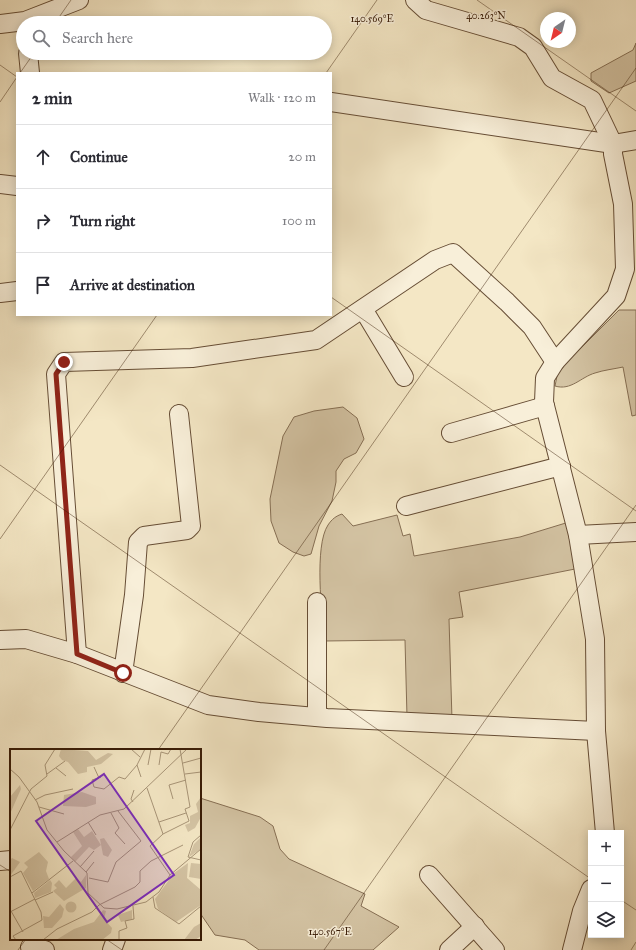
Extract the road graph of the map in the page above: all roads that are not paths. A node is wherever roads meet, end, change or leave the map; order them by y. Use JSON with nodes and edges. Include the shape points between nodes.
{"nodes":[{"id":1,"x":79,"y":0,"type":"edge"},
{"id":2,"x":415,"y":0,"type":"edge"},
{"id":3,"x":40,"y":16,"type":"edge"},
{"id":4,"x":16,"y":23,"type":"edge"},
{"id":5,"x":0,"y":24,"type":"edge"},
{"id":6,"x":29,"y":60,"type":"edge"},
{"id":7,"x":30,"y":72,"type":"edge"},
{"id":8,"x":332,"y":102,"type":"edge"},
{"id":9,"x":636,"y":140,"type":"edge"},
{"id":10,"x":613,"y":144,"type":"junction"},
{"id":11,"x":0,"y":184,"type":"edge"},
{"id":12,"x":16,"y":186,"type":"edge"},
{"id":13,"x":16,"y":291,"type":"edge"},
{"id":14,"x":0,"y":293,"type":"edge"},
{"id":15,"x":362,"y":309,"type":"junction"},
{"id":16,"x":555,"y":362,"type":"junction"},
{"id":17,"x":404,"y":377,"type":"dead end"},
{"id":18,"x":545,"y":406,"type":"junction"},
{"id":19,"x":179,"y":414,"type":"dead end"},
{"id":20,"x":450,"y":433,"type":"dead end"},
{"id":21,"x":561,"y":466,"type":"junction"},
{"id":22,"x":406,"y":506,"type":"dead end"},
{"id":23,"x":636,"y":532,"type":"edge"},
{"id":24,"x":578,"y":535,"type":"junction"},
{"id":25,"x":317,"y":602,"type":"dead end"},
{"id":26,"x":0,"y":640,"type":"edge"},
{"id":27,"x":77,"y":654,"type":"junction"},
{"id":28,"x":123,"y":673,"type":"junction"},
{"id":29,"x":317,"y":717,"type":"junction"},
{"id":30,"x":596,"y":731,"type":"junction"},
{"id":31,"x":605,"y":830,"type":"edge"},
{"id":32,"x":10,"y":860,"type":"edge"},
{"id":33,"x":0,"y":861,"type":"edge"},
{"id":34,"x":429,"y":875,"type":"dead end"},
{"id":35,"x":588,"y":896,"type":"edge"},
{"id":36,"x":475,"y":926,"type":"junction"},
{"id":37,"x":116,"y":940,"type":"edge"},
{"id":38,"x":112,"y":950,"type":"edge"},
{"id":39,"x":449,"y":950,"type":"edge"},
{"id":40,"x":495,"y":950,"type":"edge"},
{"id":41,"x":572,"y":950,"type":"edge"}],
"edges":[{"from":1,"to":3,"type":"street"},
{"from":2,"to":10,"type":"street","via":[[426,10],[519,38],[533,47],[552,78],[592,100]]},
{"from":4,"to":5,"type":"street"},
{"from":6,"to":7,"type":"street"},
{"from":8,"to":10,"type":"street"},
{"from":9,"to":10,"type":"street"},
{"from":10,"to":16,"type":"street","via":[[623,204],[625,269],[616,296]]},
{"from":11,"to":12,"type":"street"},
{"from":13,"to":14,"type":"street"},
{"from":15,"to":16,"type":"street","via":[[435,260],[453,253],[532,327]]},
{"from":15,"to":17,"type":"street"},
{"from":15,"to":27,"type":"street","via":[[316,340],[192,358],[64,362],[56,374]]},
{"from":16,"to":18,"type":"street","via":[[545,378]]},
{"from":18,"to":20,"type":"street"},
{"from":18,"to":21,"type":"street"},
{"from":19,"to":28,"type":"street","via":[[191,526],[187,530],[144,536],[138,542],[134,595]]},
{"from":21,"to":22,"type":"street"},
{"from":21,"to":24,"type":"street"},
{"from":23,"to":24,"type":"street"},
{"from":24,"to":30,"type":"street","via":[[595,639]]},
{"from":25,"to":29,"type":"street"},
{"from":26,"to":27,"type":"street","via":[[26,638]]},
{"from":27,"to":28,"type":"street"},
{"from":28,"to":29,"type":"street","via":[[208,705]]},
{"from":29,"to":30,"type":"street"},
{"from":30,"to":31,"type":"street"},
{"from":32,"to":33,"type":"street"},
{"from":34,"to":36,"type":"street"},
{"from":35,"to":41,"type":"street"},
{"from":36,"to":39,"type":"street"},
{"from":36,"to":40,"type":"street"},
{"from":37,"to":38,"type":"street"}]}
